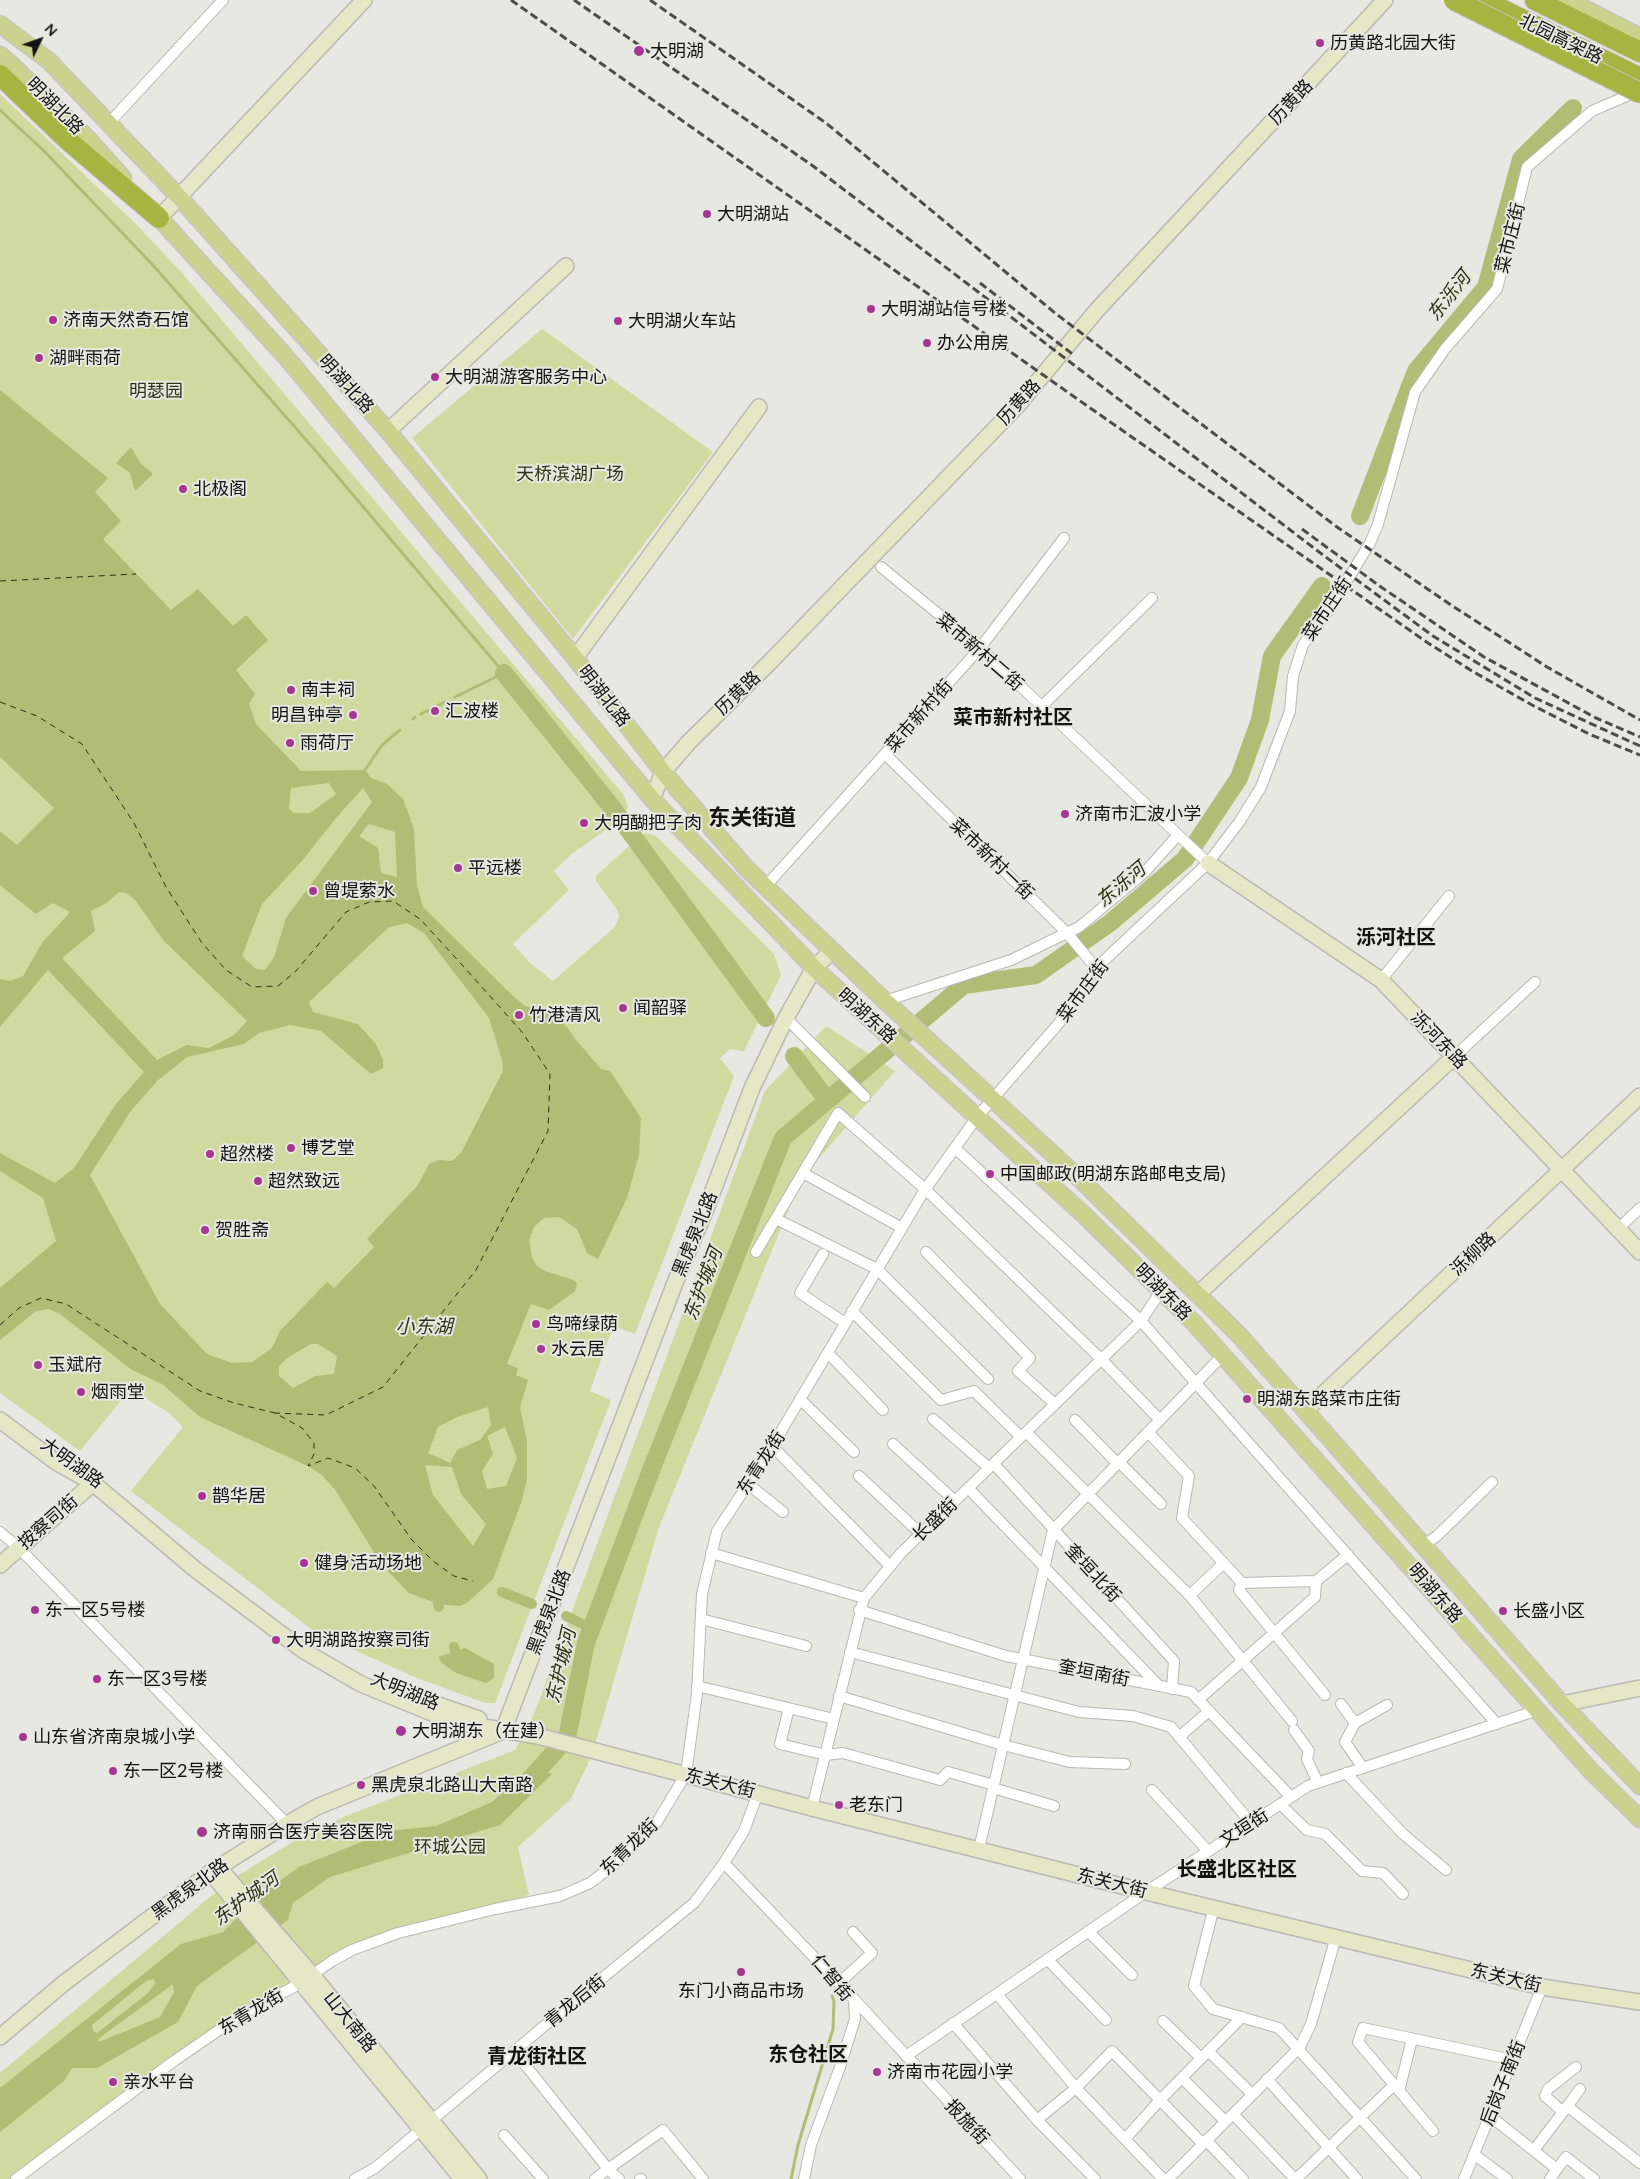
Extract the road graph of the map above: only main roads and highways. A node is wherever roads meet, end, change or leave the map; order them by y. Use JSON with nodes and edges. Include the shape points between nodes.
{"nodes":[{"id":1,"x":364,"y":0,"type":"edge"},
{"id":2,"x":1385,"y":0,"type":"edge"},
{"id":3,"x":1454,"y":0,"type":"edge"},
{"id":4,"x":1469,"y":0,"type":"edge"},
{"id":5,"x":1483,"y":0,"type":"edge"},
{"id":6,"x":1535,"y":0,"type":"edge"},
{"id":7,"x":1568,"y":0,"type":"edge"},
{"id":8,"x":0,"y":24,"type":"edge"},
{"id":9,"x":1635,"y":34,"type":"edge"},
{"id":10,"x":1640,"y":52,"type":"edge"},
{"id":11,"x":0,"y":55,"type":"edge"},
{"id":12,"x":0,"y":75,"type":"edge"},
{"id":13,"x":1640,"y":78,"type":"edge"},
{"id":14,"x":1640,"y":86,"type":"edge"},
{"id":15,"x":1640,"y":92,"type":"edge"},
{"id":16,"x":178,"y":197,"type":"junction"},
{"id":17,"x":159,"y":218,"type":"junction"},
{"id":18,"x":566,"y":266,"type":"dead end"},
{"id":19,"x":759,"y":407,"type":"dead end"},
{"id":20,"x":388,"y":431,"type":"junction"},
{"id":21,"x":575,"y":658,"type":"junction"},
{"id":22,"x":663,"y":772,"type":"junction"},
{"id":23,"x":652,"y":799,"type":"junction"},
{"id":24,"x":1208,"y":863,"type":"road end"},
{"id":25,"x":832,"y":951,"type":"junction"},
{"id":26,"x":814,"y":968,"type":"junction"},
{"id":27,"x":1455,"y":1056,"type":"junction"},
{"id":28,"x":1640,"y":1096,"type":"edge"},
{"id":29,"x":1562,"y":1171,"type":"junction"},
{"id":30,"x":1640,"y":1252,"type":"edge"},
{"id":31,"x":1198,"y":1294,"type":"junction"},
{"id":32,"x":0,"y":1410,"type":"edge"},
{"id":33,"x":1306,"y":1410,"type":"junction"},
{"id":34,"x":0,"y":1420,"type":"edge"},
{"id":35,"x":94,"y":1481,"type":"junction"},
{"id":36,"x":0,"y":1564,"type":"edge"},
{"id":37,"x":1640,"y":1688,"type":"edge"},
{"id":38,"x":1562,"y":1704,"type":"junction"},
{"id":39,"x":503,"y":1731,"type":"junction"},
{"id":40,"x":1640,"y":1786,"type":"edge"},
{"id":41,"x":1640,"y":1819,"type":"edge"},
{"id":42,"x":214,"y":1869,"type":"junction"},
{"id":43,"x":1640,"y":2002,"type":"edge"},
{"id":44,"x":0,"y":2037,"type":"edge"},
{"id":45,"x":427,"y":2125,"type":"junction"},
{"id":46,"x":462,"y":2179,"type":"edge"},
{"id":47,"x":479,"y":2179,"type":"edge"}],
"edges":[{"from":1,"to":16,"type":"main road"},
{"from":2,"to":22,"type":"main road","name":"历黄路","via":[[1097,310],[1018,404]]},
{"from":3,"to":15,"type":"highway","bridge":true},
{"from":4,"to":14,"type":"main road"},
{"from":5,"to":13,"type":"highway","name":"北园高架路"},
{"from":6,"to":10,"type":"highway","name":"北园高架路"},
{"from":7,"to":9,"type":"main road"},
{"from":8,"to":16,"type":"main road","name":"明湖北路","via":[[49,61]]},
{"from":11,"to":17,"type":"main road","name":"明湖北路","via":[[90,142]]},
{"from":12,"to":17,"type":"highway"},
{"from":16,"to":17,"type":"main road"},
{"from":16,"to":20,"type":"main road","name":"明湖北路"},
{"from":17,"to":23,"type":"main road","name":"明湖北路","via":[[286,357]]},
{"from":18,"to":20,"type":"main road"},
{"from":19,"to":21,"type":"main road"},
{"from":20,"to":21,"type":"main road","name":"明湖北路"},
{"from":21,"to":22,"type":"main road","name":"明湖北路"},
{"from":22,"to":23,"type":"main road","name":"历黄路"},
{"from":22,"to":25,"type":"main road","name":"明湖东路","via":[[746,868]]},
{"from":23,"to":26,"type":"main road","name":"明湖东路"},
{"from":24,"to":27,"type":"main road","name":"泺河东路","via":[[1381,980]]},
{"from":25,"to":26,"type":"main road","name":"黑虎泉北路"},
{"from":25,"to":31,"type":"main road","name":"明湖东路","via":[[1080,1179]]},
{"from":26,"to":39,"type":"main road","name":"黑虎泉北路","via":[[752,1088]]},
{"from":26,"to":41,"type":"main road","name":"明湖东路","via":[[1084,1215],[1161,1291],[1223,1355],[1590,1770]]},
{"from":27,"to":29,"type":"main road","name":"泺河东路"},
{"from":27,"to":31,"type":"main road"},
{"from":28,"to":29,"type":"main road","name":"泺柳路"},
{"from":29,"to":30,"type":"main road","name":"泺河东路"},
{"from":29,"to":33,"type":"main road","name":"泺柳路"},
{"from":31,"to":33,"type":"main road","name":"明湖东路"},
{"from":32,"to":35,"type":"main road","name":"大明湖路"},
{"from":33,"to":38,"type":"main road","name":"明湖东路"},
{"from":34,"to":35,"type":"main road","name":"大明湖路","via":[[56,1462]]},
{"from":35,"to":36,"type":"main road","name":"按察司街"},
{"from":35,"to":39,"type":"main road","name":"大明湖路","via":[[314,1647],[364,1675],[491,1723]]},
{"from":37,"to":38,"type":"main road"},
{"from":38,"to":40,"type":"main road","name":"明湖东路"},
{"from":39,"to":42,"type":"main road","name":"黑虎泉北路","via":[[317,1807]]},
{"from":39,"to":43,"type":"main road","name":"东关大街","via":[[538,1736],[1146,1892],[1542,1987]]},
{"from":42,"to":44,"type":"main road","name":"黑虎泉北路","via":[[64,1983]]},
{"from":42,"to":45,"type":"main road","name":"山大南路"},
{"from":45,"to":46,"type":"main road","name":"山大南路"},
{"from":45,"to":47,"type":"main road","name":"山大南路"}]}
